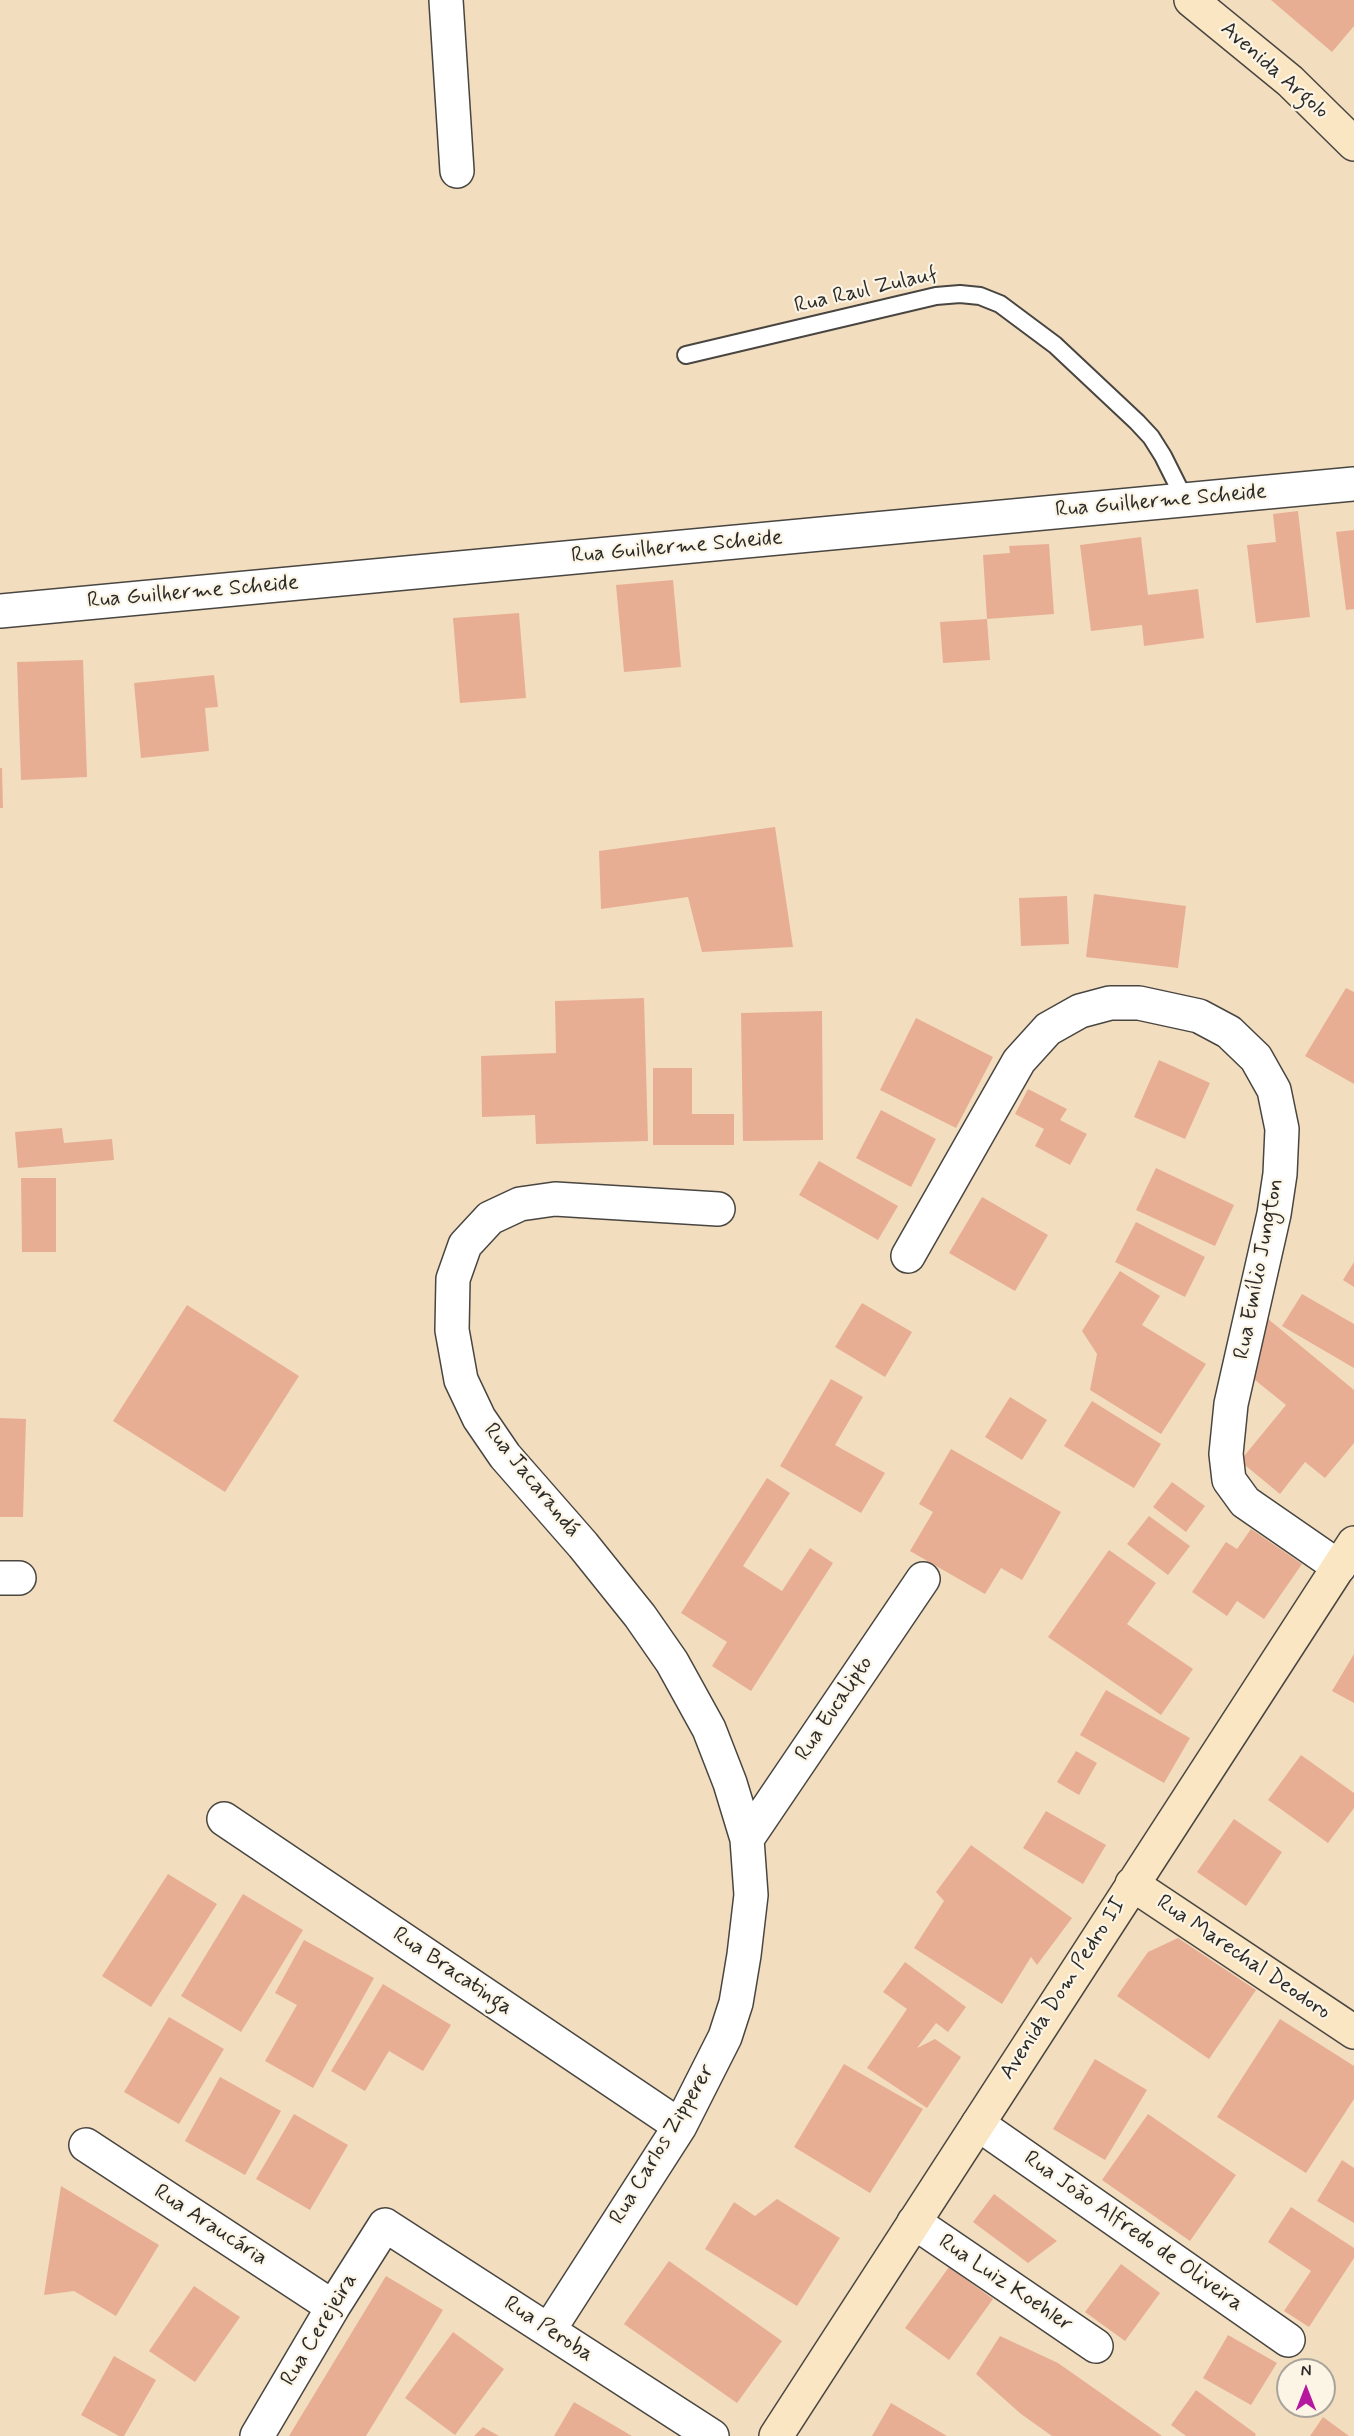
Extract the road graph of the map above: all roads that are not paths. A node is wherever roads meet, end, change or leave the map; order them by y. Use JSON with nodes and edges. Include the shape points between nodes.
{"nodes":[{"id":1,"x":446,"y":0,"type":"edge"},
{"id":2,"x":1191,"y":0,"type":"edge"},
{"id":3,"x":1354,"y":144,"type":"edge"},
{"id":4,"x":457,"y":171,"type":"dead end"},
{"id":5,"x":686,"y":356,"type":"dead end"},
{"id":6,"x":1354,"y":484,"type":"edge"},
{"id":7,"x":1185,"y":500,"type":"junction"},
{"id":8,"x":0,"y":611,"type":"edge"},
{"id":9,"x":718,"y":1209,"type":"dead end"},
{"id":10,"x":908,"y":1256,"type":"dead end"},
{"id":11,"x":1346,"y":1555,"type":"edge"},
{"id":12,"x":923,"y":1579,"type":"dead end"},
{"id":13,"x":224,"y":1819,"type":"dead end"},
{"id":14,"x":747,"y":1839,"type":"junction"},
{"id":15,"x":1132,"y":1884,"type":"junction"},
{"id":16,"x":1354,"y":2032,"type":"edge"},
{"id":17,"x":978,"y":2124,"type":"junction"},
{"id":18,"x":680,"y":2126,"type":"junction"},
{"id":19,"x":86,"y":2145,"type":"dead end"},
{"id":20,"x":914,"y":2222,"type":"junction"},
{"id":21,"x":385,"y":2224,"type":"joint"},
{"id":22,"x":333,"y":2307,"type":"junction"},
{"id":23,"x":549,"y":2330,"type":"junction"},
{"id":24,"x":1288,"y":2340,"type":"dead end"},
{"id":25,"x":1096,"y":2346,"type":"dead end"},
{"id":26,"x":256,"y":2436,"type":"edge"},
{"id":27,"x":712,"y":2436,"type":"edge"},
{"id":28,"x":776,"y":2436,"type":"edge"}],
"edges":[{"from":1,"to":4,"type":"street"},
{"from":2,"to":3,"type":"main road","name":"Avenida Argolo","via":[[1290,81]]},
{"from":5,"to":7,"type":"lane","name":"Rua Raul Zulauf","via":[[936,296],[980,296],[1000,304],[1037,331],[1137,422],[1163,456]]},
{"from":6,"to":7,"type":"street","name":"Rua Guilherme Scheide"},
{"from":7,"to":8,"type":"street","name":"Rua Guilherme Scheide"},
{"from":9,"to":14,"type":"street","name":"Rua Jacarandá","via":[[555,1199],[520,1204],[490,1218],[465,1245],[453,1279],[452,1330],[461,1380],[479,1418],[504,1456],[583,1545],[672,1662],[709,1729]]},
{"from":10,"to":11,"type":"street","name":"Rua Emílio Jungton","via":[[1019,1061],[1048,1029],[1080,1011],[1110,1003],[1139,1003],[1200,1016],[1229,1032],[1256,1058],[1274,1090],[1282,1129],[1274,1214],[1231,1404],[1226,1454],[1229,1480],[1245,1502]]},
{"from":11,"to":15,"type":"main road","name":"Avenida Dom Pedro II"},
{"from":12,"to":14,"type":"street","name":"Rua Eucalipto"},
{"from":13,"to":18,"type":"street","name":"Rua Bracatinga"},
{"from":14,"to":18,"type":"street","name":"Rua Carlos Zipperer","via":[[751,1895],[736,2003],[725,2037]]},
{"from":15,"to":16,"type":"main road","name":"Rua Marechal Deodoro"},
{"from":15,"to":17,"type":"main road","name":"Avenida Dom Pedro II"},
{"from":17,"to":20,"type":"main road","name":"Avenida Dom Pedro II"},
{"from":17,"to":24,"type":"street","name":"Rua João Alfredo de Oliveira"},
{"from":18,"to":23,"type":"street","name":"Rua Carlos Zipperer"},
{"from":19,"to":22,"type":"street","name":"Rua Araucária"},
{"from":20,"to":25,"type":"street","name":"Rua Luiz Koehler"},
{"from":20,"to":28,"type":"main road","name":"Avenida Dom Pedro II"},
{"from":21,"to":22,"type":"street","name":"Rua Cerejeira"},
{"from":21,"to":23,"type":"street","name":"Rua Peroba"},
{"from":22,"to":26,"type":"street","name":"Rua Cerejeira"},
{"from":23,"to":27,"type":"street","name":"Rua Peroba"}]}
